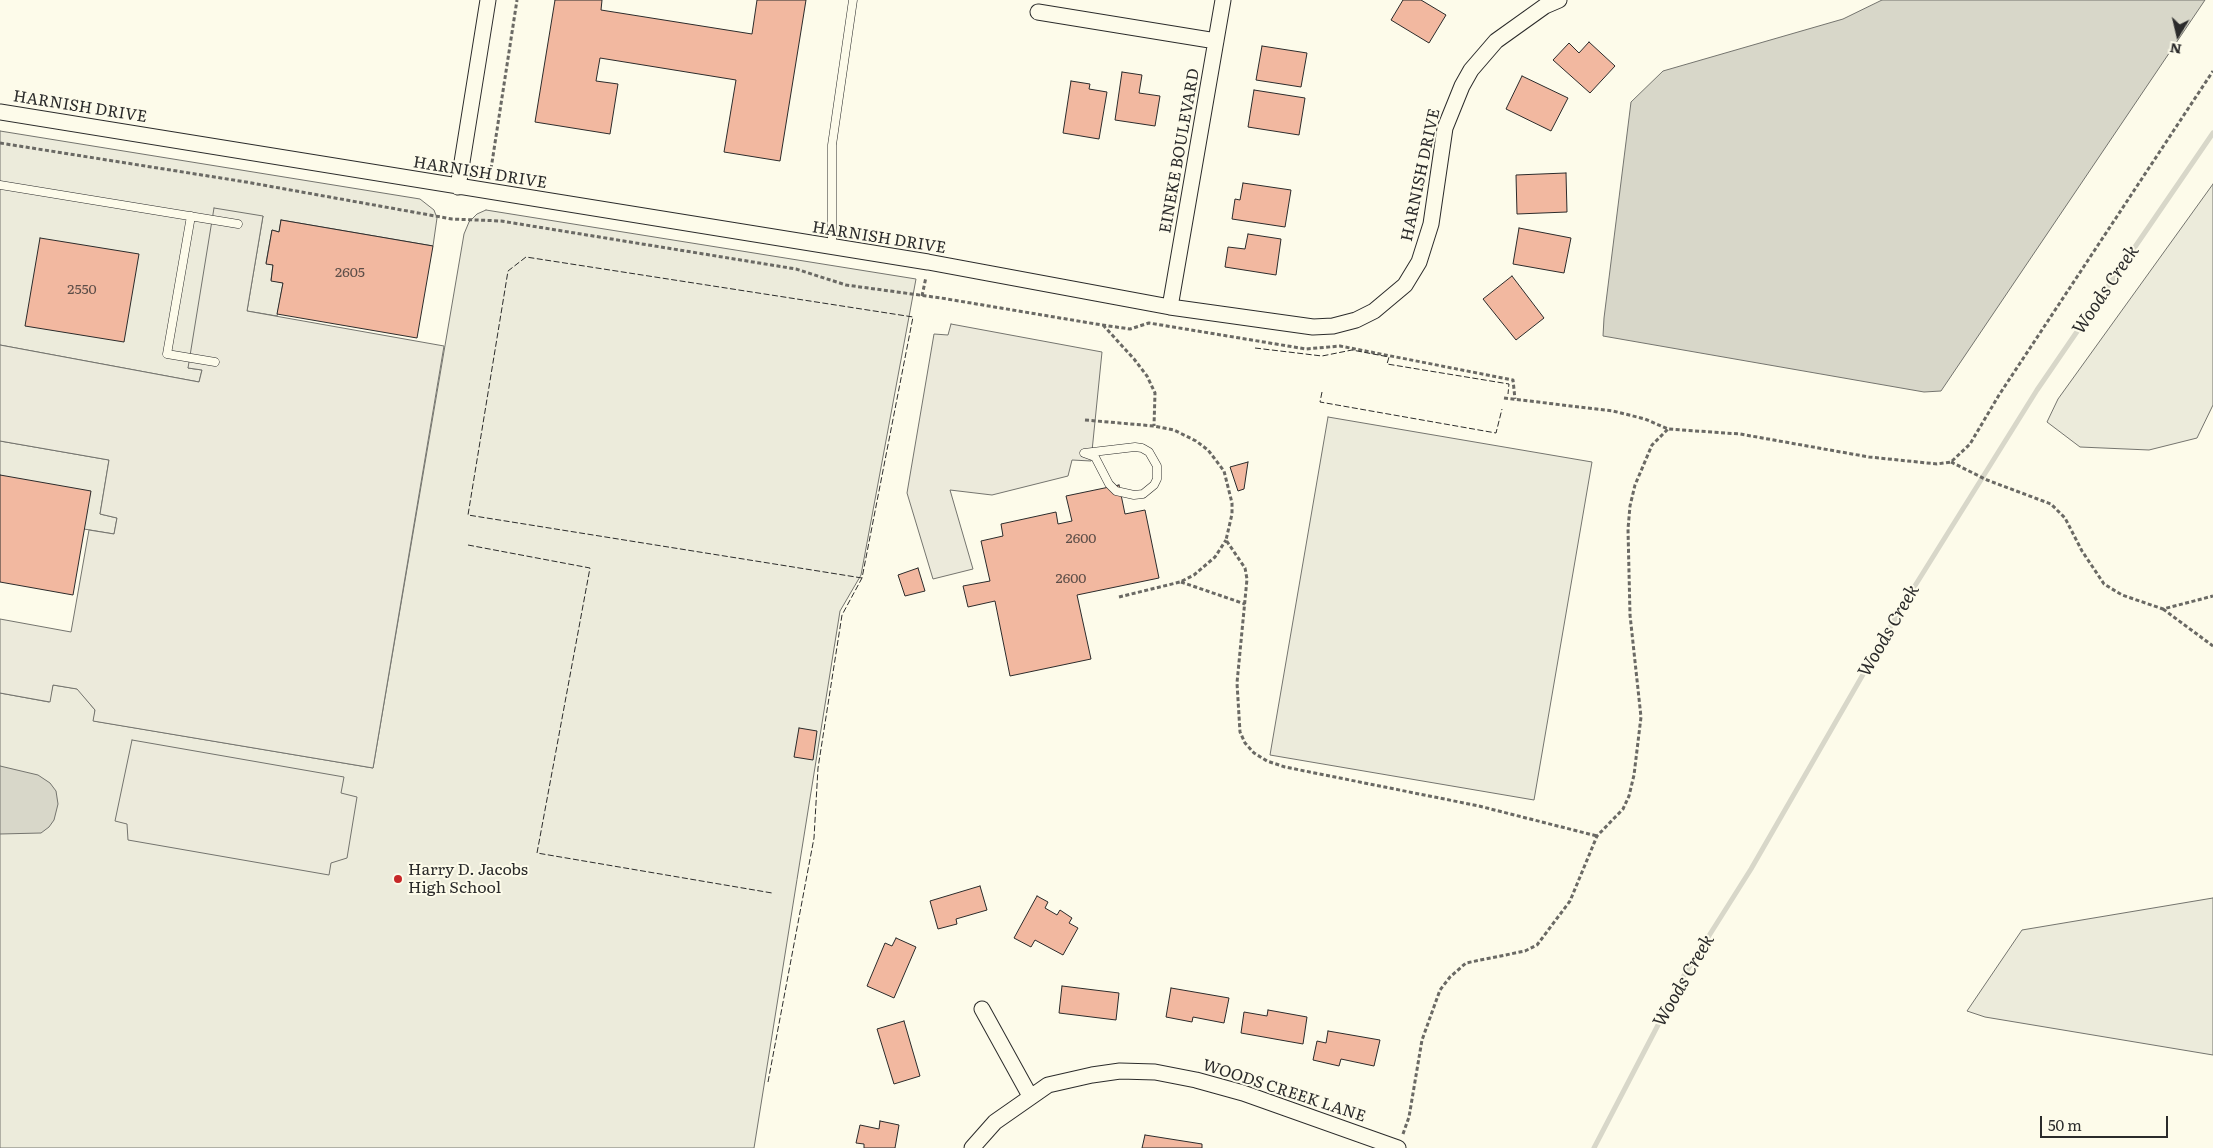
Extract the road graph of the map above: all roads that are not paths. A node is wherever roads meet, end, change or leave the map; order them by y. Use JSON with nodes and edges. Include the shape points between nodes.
{"nodes":[{"id":1,"x":488,"y":0,"type":"edge"},
{"id":2,"x":853,"y":0,"type":"edge"},
{"id":3,"x":1223,"y":0,"type":"edge"},
{"id":4,"x":1559,"y":0,"type":"edge"},
{"id":5,"x":1038,"y":12,"type":"dead end"},
{"id":6,"x":1216,"y":41,"type":"junction"},
{"id":7,"x":0,"y":112,"type":"edge"},
{"id":8,"x":0,"y":185,"type":"edge"},
{"id":9,"x":458,"y":187,"type":"junction"},
{"id":10,"x":191,"y":216,"type":"junction"},
{"id":11,"x":238,"y":224,"type":"dead end"},
{"id":12,"x":832,"y":248,"type":"junction"},
{"id":13,"x":1170,"y":307,"type":"junction"},
{"id":14,"x":214,"y":362,"type":"dead end"},
{"id":15,"x":1084,"y":453,"type":"joint"},
{"id":16,"x":982,"y":1009,"type":"dead end"},
{"id":17,"x":1030,"y":1096,"type":"junction"},
{"id":18,"x":972,"y":1148,"type":"edge"},
{"id":19,"x":1397,"y":1148,"type":"edge"}],
"edges":[{"from":1,"to":9,"type":"street"},
{"from":2,"to":12,"type":"lane","via":[[832,145]]},
{"from":3,"to":6,"type":"street","name":"EINEKE BOULEVARD"},
{"from":4,"to":13,"type":"street","name":"HARNISH DRIVE","via":[[1545,6],[1496,41],[1462,86],[1445,128],[1432,224],[1419,262],[1405,285],[1391,299],[1356,320],[1313,327]]},
{"from":5,"to":6,"type":"street"},
{"from":6,"to":13,"type":"street","name":"EINEKE BOULEVARD"},
{"from":7,"to":9,"type":"street","name":"HARNISH DRIVE"},
{"from":8,"to":10,"type":"lane"},
{"from":9,"to":12,"type":"street","name":"HARNISH DRIVE"},
{"from":10,"to":11,"type":"lane"},
{"from":10,"to":14,"type":"lane","via":[[166,354]]},
{"from":12,"to":13,"type":"street","name":"HARNISH DRIVE","via":[[928,262]]},
{"from":15,"to":15,"type":"lane","via":[[1142,448],[1154,458],[1157,479],[1143,494],[1121,492],[1108,484],[1094,457]]},
{"from":16,"to":17,"type":"street"},
{"from":17,"to":18,"type":"street","name":"WOODS CREEK LANE","via":[[995,1122]]},
{"from":17,"to":19,"type":"street","name":"WOODS CREEK LANE","via":[[1048,1085],[1092,1075],[1156,1072],[1243,1094]]}]}
